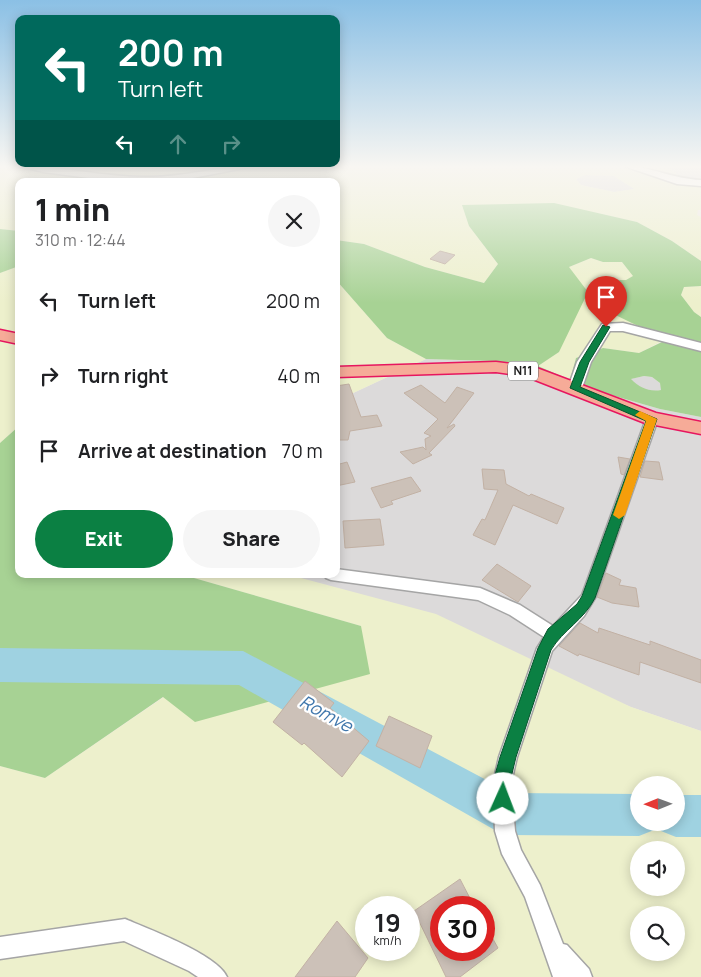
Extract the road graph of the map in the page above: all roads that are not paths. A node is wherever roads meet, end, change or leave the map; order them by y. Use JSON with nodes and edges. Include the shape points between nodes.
{"nodes":[{"id":1,"x":0,"y":335,"type":"edge"},
{"id":2,"x":15,"y":338,"type":"edge"},
{"id":3,"x":701,"y":347,"type":"edge"},
{"id":4,"x":340,"y":372,"type":"edge"},
{"id":5,"x":575,"y":388,"type":"junction"},
{"id":6,"x":652,"y":419,"type":"junction"},
{"id":7,"x":701,"y":428,"type":"edge"},
{"id":8,"x":340,"y":575,"type":"edge"},
{"id":9,"x":553,"y":634,"type":"junction"},
{"id":10,"x":0,"y":948,"type":"edge"},
{"id":11,"x":556,"y":950,"type":"junction"},
{"id":12,"x":216,"y":977,"type":"edge"},
{"id":13,"x":564,"y":977,"type":"edge"},
{"id":14,"x":581,"y":977,"type":"edge"}],
"edges":[{"from":1,"to":2,"type":"highway"},
{"from":3,"to":5,"type":"street","via":[[623,328],[606,327],[584,362]]},
{"from":4,"to":5,"type":"highway","number":"N11","via":[[496,367],[528,371]]},
{"from":5,"to":6,"type":"highway","number":"N11"},
{"from":6,"to":7,"type":"highway","number":"N11"},
{"from":6,"to":9,"type":"street","via":[[588,598],[582,609]]},
{"from":8,"to":9,"type":"street","via":[[480,594],[516,610]]},
{"from":9,"to":11,"type":"street","via":[[545,648],[502,782],[505,831],[512,854],[533,892]]},
{"from":10,"to":12,"type":"street","via":[[125,930],[197,963]]},
{"from":11,"to":13,"type":"street"},
{"from":11,"to":14,"type":"street"}]}
